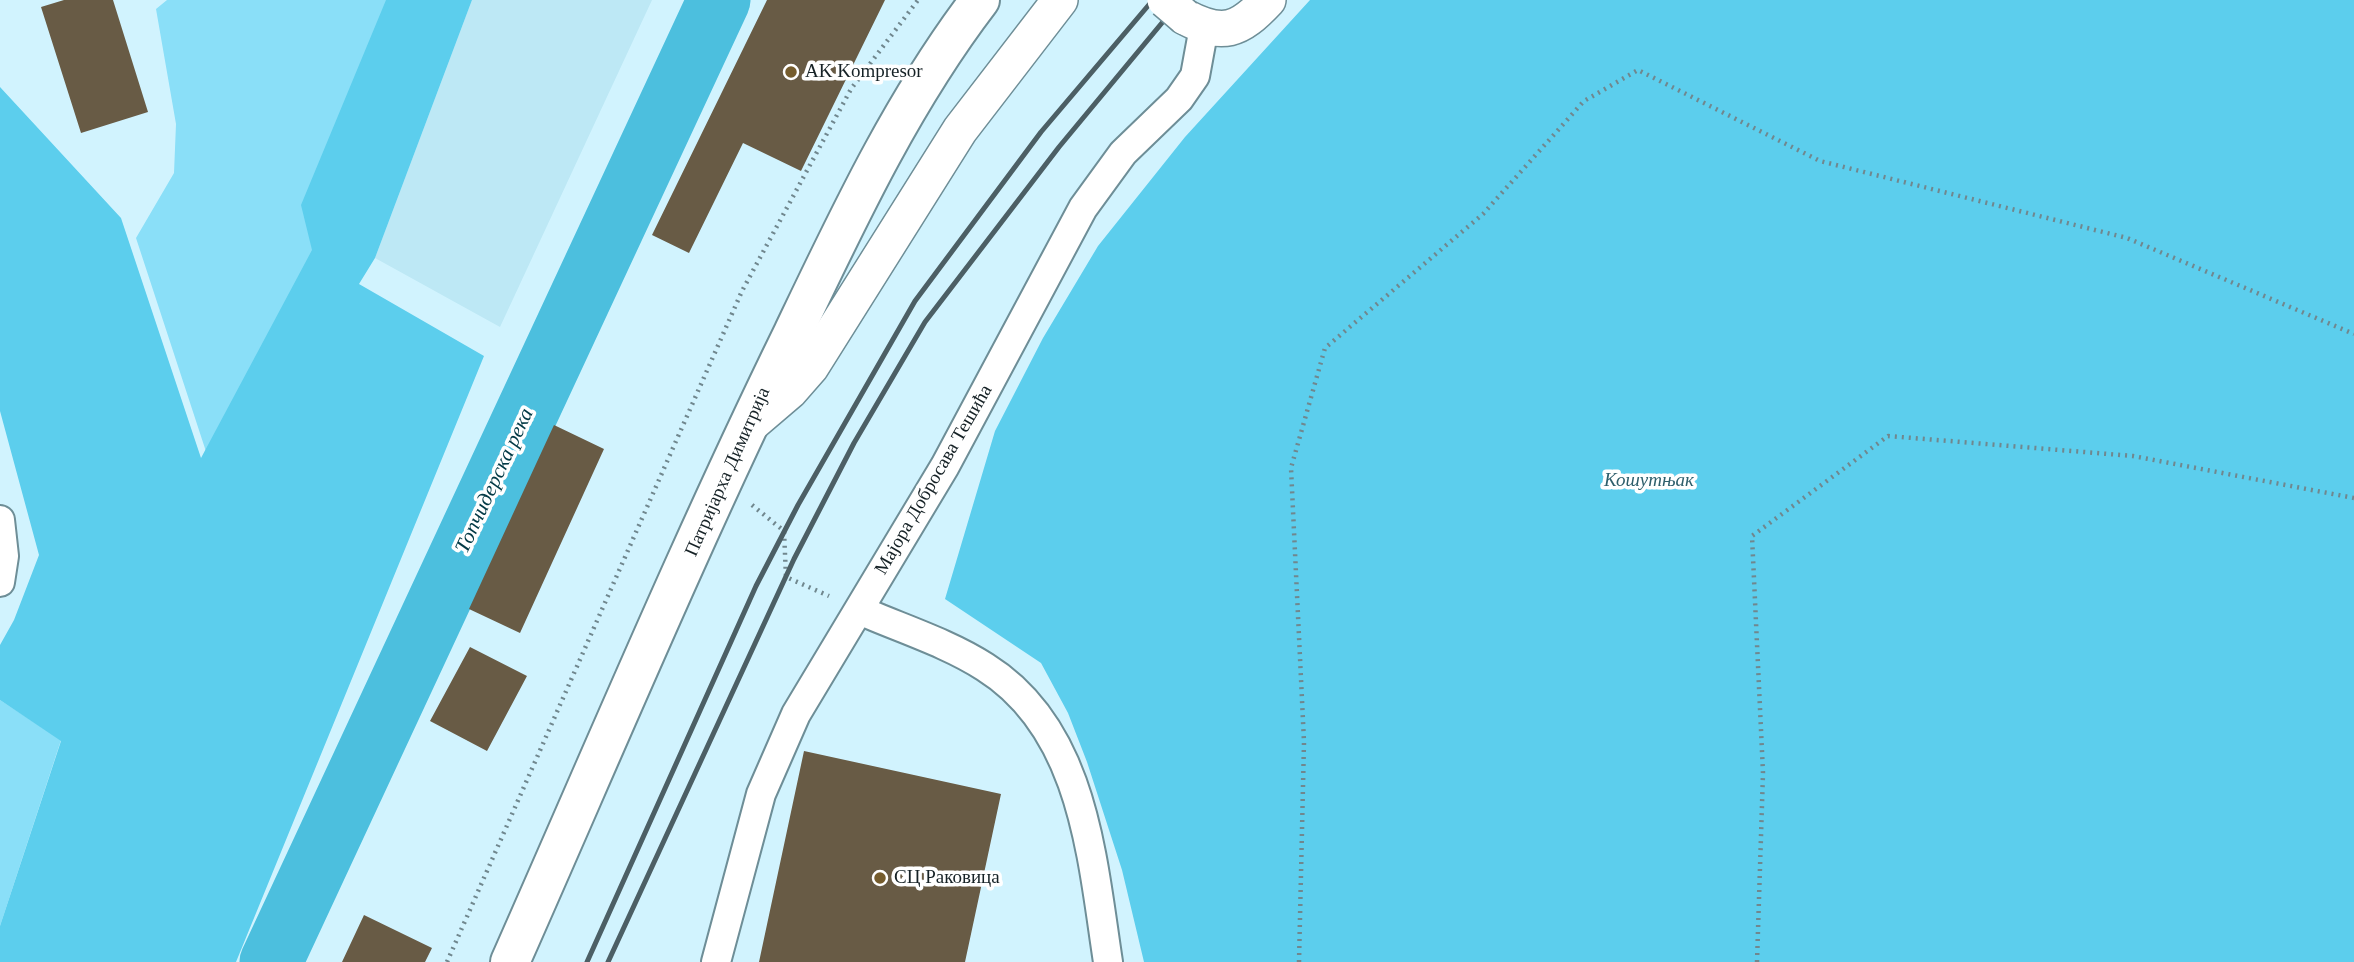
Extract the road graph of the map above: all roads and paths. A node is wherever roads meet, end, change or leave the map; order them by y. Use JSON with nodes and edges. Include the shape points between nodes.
{"nodes":[{"id":1,"x":918,"y":0,"type":"edge"},
{"id":2,"x":980,"y":0,"type":"edge"},
{"id":3,"x":1060,"y":0,"type":"edge"},
{"id":4,"x":1268,"y":0,"type":"edge"},
{"id":5,"x":1184,"y":15,"type":"edge"},
{"id":6,"x":2354,"y":334,"type":"edge"},
{"id":7,"x":746,"y":428,"type":"junction"},
{"id":8,"x":719,"y":491,"type":"junction"},
{"id":9,"x":2354,"y":498,"type":"edge"},
{"id":10,"x":0,"y":520,"type":"edge"},
{"id":11,"x":0,"y":582,"type":"edge"},
{"id":12,"x":859,"y":610,"type":"junction"},
{"id":13,"x":447,"y":962,"type":"edge"},
{"id":14,"x":510,"y":962,"type":"edge"},
{"id":15,"x":716,"y":962,"type":"edge"},
{"id":16,"x":1108,"y":962,"type":"edge"},
{"id":17,"x":1299,"y":962,"type":"edge"},
{"id":18,"x":1757,"y":962,"type":"edge"}],
"edges":[{"from":1,"to":13,"type":"path","via":[[851,89],[742,291]]},
{"from":2,"to":7,"type":"main road","name":"Патријарха Димитрија","via":[[913,97],[867,180]]},
{"from":3,"to":7,"type":"street","via":[[960,130],[811,368]]},
{"from":4,"to":5,"type":"street","name":"Мајора Добросава Тешића","via":[[1238,26],[1220,30]]},
{"from":5,"to":12,"type":"street","name":"Мајора Добросава Тешића","via":[[1195,76],[1179,99],[1123,153],[1083,208],[944,467]]},
{"from":6,"to":17,"type":"path","via":[[2127,238],[1819,161],[1638,70],[1584,102],[1483,214],[1325,348],[1291,468],[1304,742]]},
{"from":7,"to":8,"type":"main road","name":"Патријарха Димитрија"},
{"from":8,"to":12,"type":"path","via":[[752,505],[784,531],[786,577]]},
{"from":8,"to":14,"type":"main road","name":"Патријарха Димитрија"},
{"from":9,"to":18,"type":"path","via":[[2133,456],[1888,436],[1752,536],[1763,773]]},
{"from":10,"to":11,"type":"street","via":[[4,556]]},
{"from":12,"to":15,"type":"street","name":"Мајора Добросава Тешића","via":[[796,714],[761,794]]},
{"from":12,"to":16,"type":"street","via":[[984,666],[1033,709],[1074,780]]}]}
